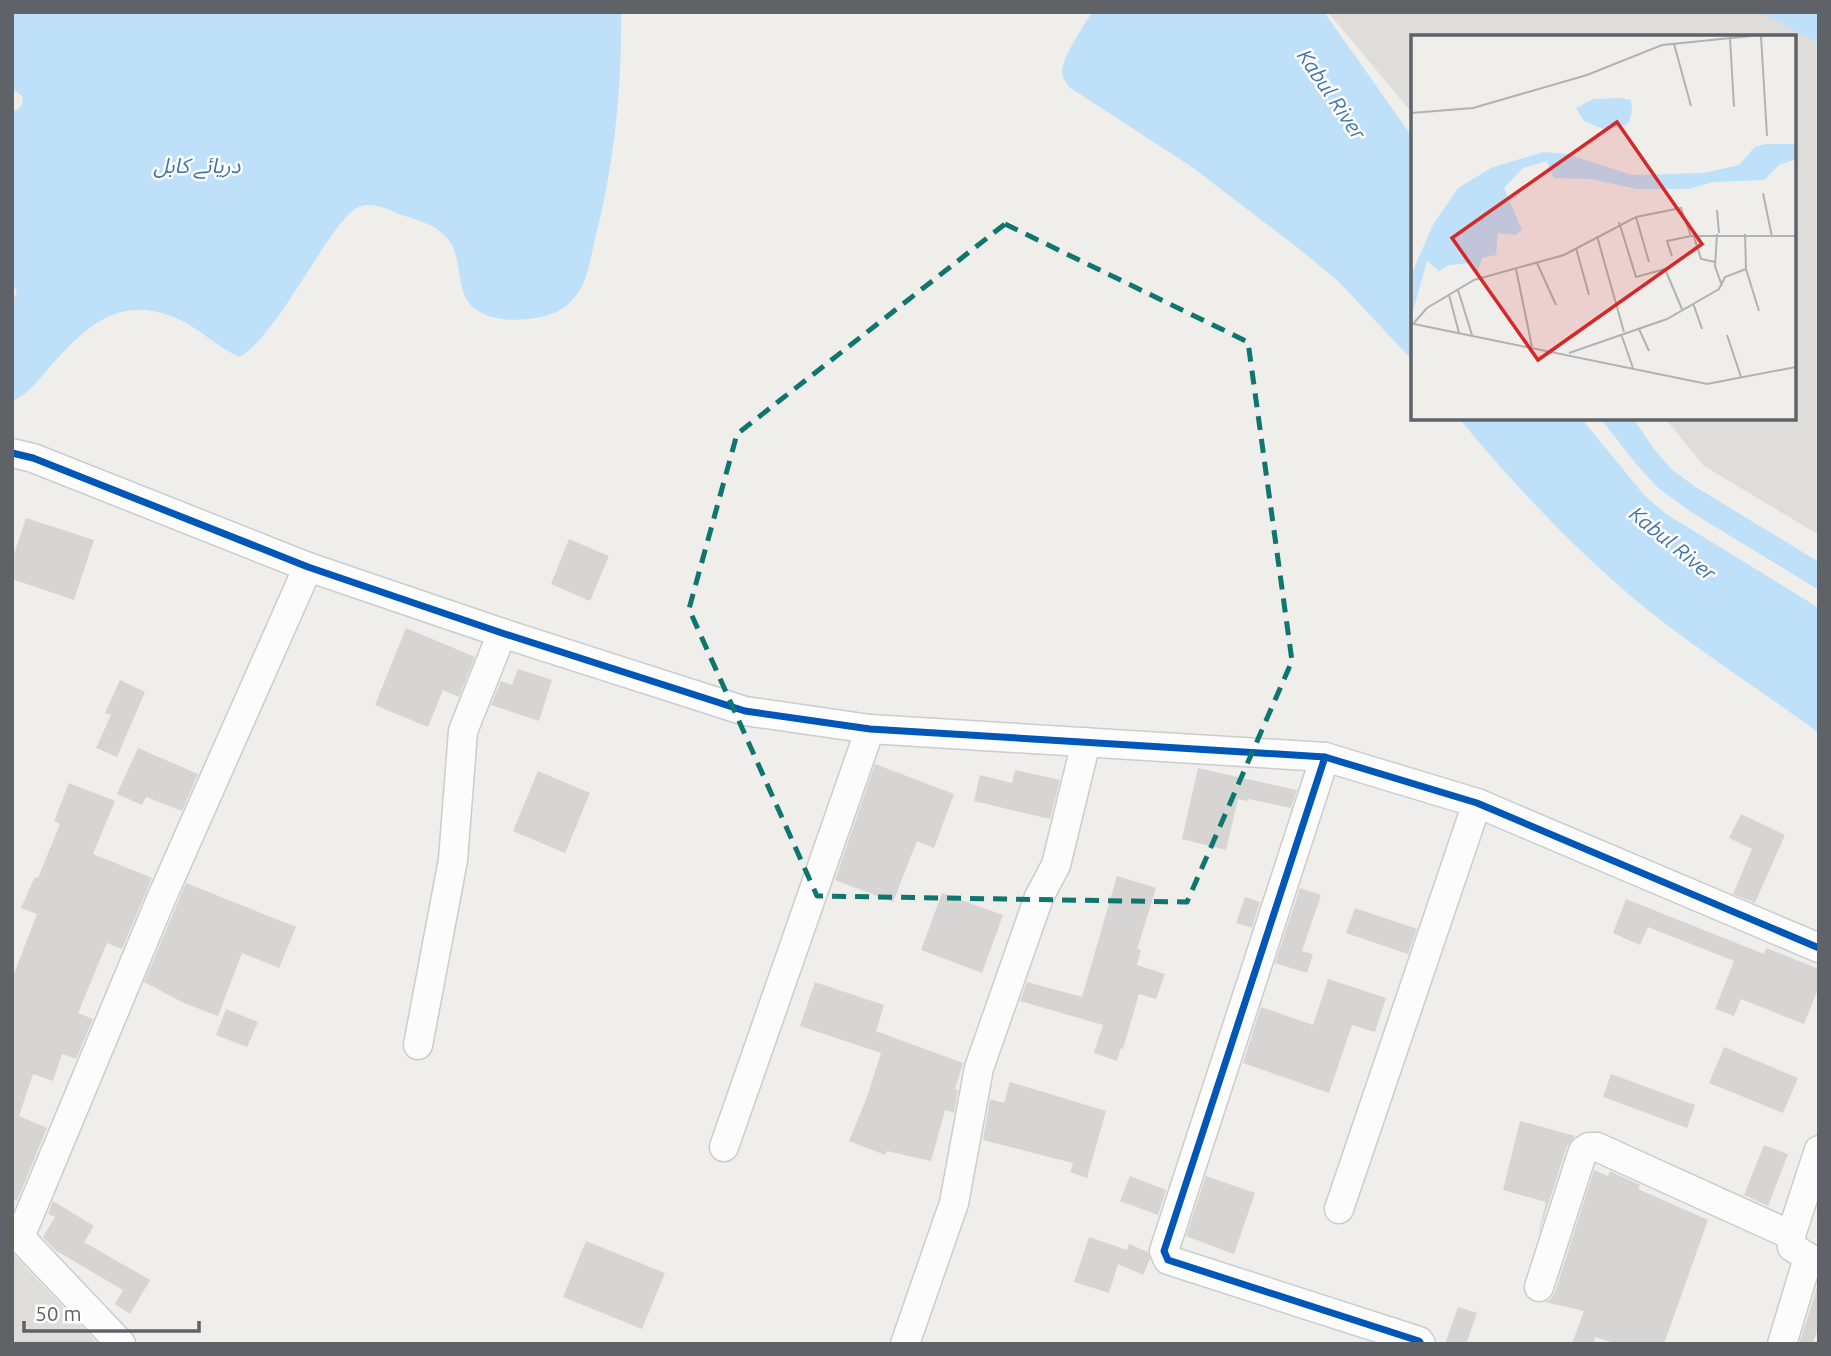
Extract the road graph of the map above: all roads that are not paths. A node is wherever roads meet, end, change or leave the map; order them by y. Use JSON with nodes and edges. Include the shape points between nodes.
{"nodes":[{"id":1,"x":12,"y":453,"type":"edge"},
{"id":2,"x":308,"y":567,"type":"junction"},
{"id":3,"x":502,"y":633,"type":"junction"},
{"id":4,"x":870,"y":729,"type":"junction"},
{"id":5,"x":1086,"y":742,"type":"junction"},
{"id":6,"x":1325,"y":757,"type":"junction"},
{"id":7,"x":1477,"y":803,"type":"junction"},
{"id":8,"x":1819,"y":948,"type":"edge"},
{"id":9,"x":418,"y":1045,"type":"dead end"},
{"id":10,"x":724,"y":1147,"type":"dead end"},
{"id":11,"x":1819,"y":1150,"type":"edge"},
{"id":12,"x":1339,"y":1209,"type":"dead end"},
{"id":13,"x":16,"y":1233,"type":"edge"},
{"id":14,"x":1791,"y":1234,"type":"junction"},
{"id":15,"x":1814,"y":1261,"type":"edge"},
{"id":16,"x":1539,"y":1287,"type":"dead end"},
{"id":17,"x":121,"y":1344,"type":"edge"},
{"id":18,"x":905,"y":1344,"type":"edge"},
{"id":19,"x":1421,"y":1344,"type":"edge"},
{"id":20,"x":1782,"y":1344,"type":"edge"}],
"edges":[{"from":1,"to":2,"type":"street"},
{"from":2,"to":3,"type":"street"},
{"from":2,"to":13,"type":"street"},
{"from":3,"to":4,"type":"street","via":[[745,711]]},
{"from":3,"to":9,"type":"street","via":[[463,731],[453,860]]},
{"from":4,"to":5,"type":"street"},
{"from":4,"to":10,"type":"street"},
{"from":5,"to":6,"type":"street"},
{"from":5,"to":18,"type":"street","via":[[1056,865],[1039,897],[979,1069],[954,1203]]},
{"from":6,"to":7,"type":"street"},
{"from":6,"to":19,"type":"street","via":[[1164,1251],[1168,1260]]},
{"from":7,"to":8,"type":"street"},
{"from":7,"to":12,"type":"street"},
{"from":11,"to":14,"type":"street"},
{"from":13,"to":17,"type":"street"},
{"from":14,"to":15,"type":"street","via":[[1792,1247]]},
{"from":14,"to":16,"type":"street","via":[[1589,1147],[1583,1151]]},
{"from":15,"to":20,"type":"street"}]}
